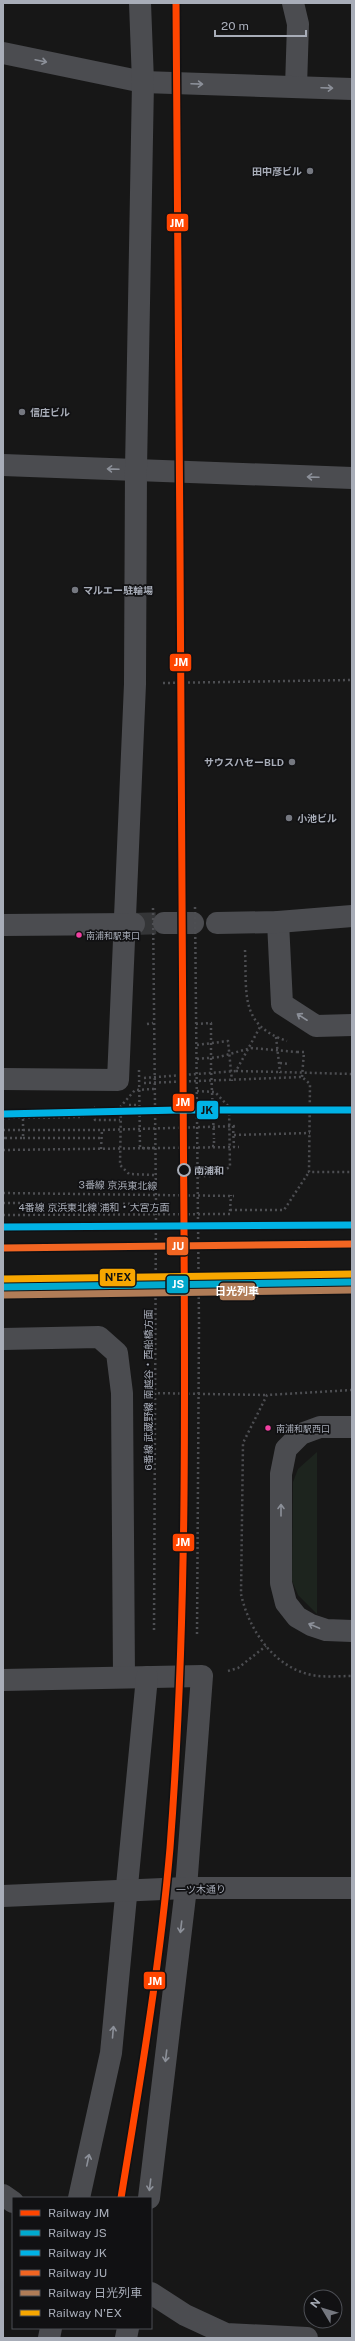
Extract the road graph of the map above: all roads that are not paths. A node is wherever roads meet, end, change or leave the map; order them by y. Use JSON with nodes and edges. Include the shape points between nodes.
{"nodes":[{"id":1,"x":140,"y":3,"type":"edge"},
{"id":2,"x":293,"y":3,"type":"edge"},
{"id":3,"x":3,"y":53,"type":"edge"},
{"id":4,"x":143,"y":82,"type":"junction"},
{"id":5,"x":296,"y":87,"type":"junction"},
{"id":6,"x":352,"y":89,"type":"edge"},
{"id":7,"x":3,"y":465,"type":"edge"},
{"id":8,"x":136,"y":469,"type":"junction"},
{"id":9,"x":352,"y":478,"type":"edge"},
{"id":10,"x":158,"y":915,"type":"tunnel mouth"},
{"id":11,"x":194,"y":915,"type":"road end"},
{"id":12,"x":352,"y":916,"type":"edge"},
{"id":13,"x":278,"y":922,"type":"junction"},
{"id":14,"x":217,"y":923,"type":"dead end"},
{"id":15,"x":129,"y":924,"type":"junction"},
{"id":16,"x":3,"y":925,"type":"edge"},
{"id":17,"x":352,"y":1026,"type":"edge"},
{"id":18,"x":3,"y":1079,"type":"edge"},
{"id":19,"x":3,"y":1338,"type":"edge"},
{"id":20,"x":352,"y":1427,"type":"edge"},
{"id":21,"x":352,"y":1631,"type":"edge"},
{"id":22,"x":124,"y":1677,"type":"junction"},
{"id":23,"x":147,"y":1677,"type":"junction"},
{"id":24,"x":3,"y":1680,"type":"edge"},
{"id":25,"x":186,"y":1888,"type":"junction"},
{"id":26,"x":352,"y":1888,"type":"edge"},
{"id":27,"x":125,"y":1892,"type":"junction"},
{"id":28,"x":3,"y":1896,"type":"edge"},
{"id":29,"x":3,"y":2195,"type":"edge"},
{"id":30,"x":80,"y":2197,"type":"edge"},
{"id":31,"x":149,"y":2197,"type":"edge"},
{"id":32,"x":12,"y":2201,"type":"edge"},
{"id":33,"x":152,"y":2294,"type":"edge"},
{"id":34,"x":307,"y":2338,"type":"edge"}],
"edges":[{"from":1,"to":4,"type":"street"},
{"from":2,"to":5,"type":"street","via":[[298,24]]},
{"from":3,"to":4,"type":"street","one_way":true},
{"from":4,"to":5,"type":"street","one_way":true},
{"from":4,"to":8,"type":"street"},
{"from":5,"to":6,"type":"street","one_way":true},
{"from":8,"to":7,"type":"street","one_way":true},
{"from":9,"to":8,"type":"street","one_way":true},
{"from":8,"to":15,"type":"street","via":[[135,684]]},
{"from":10,"to":11,"type":"street"},
{"from":12,"to":13,"type":"street"},
{"from":13,"to":14,"type":"street"},
{"from":17,"to":13,"type":"street","one_way":true,"via":[[316,1026],[282,1004]]},
{"from":15,"to":16,"type":"street"},
{"from":15,"to":18,"type":"street","via":[[125,1082]]},
{"from":19,"to":22,"type":"street","via":[[99,1337],[117,1353],[122,1393]]},
{"from":21,"to":20,"type":"street","one_way":true,"via":[[326,1630],[311,1625],[297,1617],[286,1603],[282,1583],[281,1489],[283,1462],[286,1449],[292,1440],[320,1428]]},
{"from":22,"to":23,"type":"street"},
{"from":22,"to":24,"type":"street"},
{"from":23,"to":25,"type":"street","via":[[202,1676]]},
{"from":23,"to":27,"type":"street"},
{"from":25,"to":26,"type":"street","name":"一ツ木通り"},
{"from":25,"to":27,"type":"street","name":"一ツ木通り"},
{"from":25,"to":31,"type":"street","one_way":true},
{"from":27,"to":28,"type":"street","name":"一ツ木通り"},
{"from":30,"to":27,"type":"street","one_way":true,"via":[[111,2053]]},
{"from":29,"to":32,"type":"street"},
{"from":33,"to":34,"type":"street","via":[[186,2315],[226,2334]]}]}
